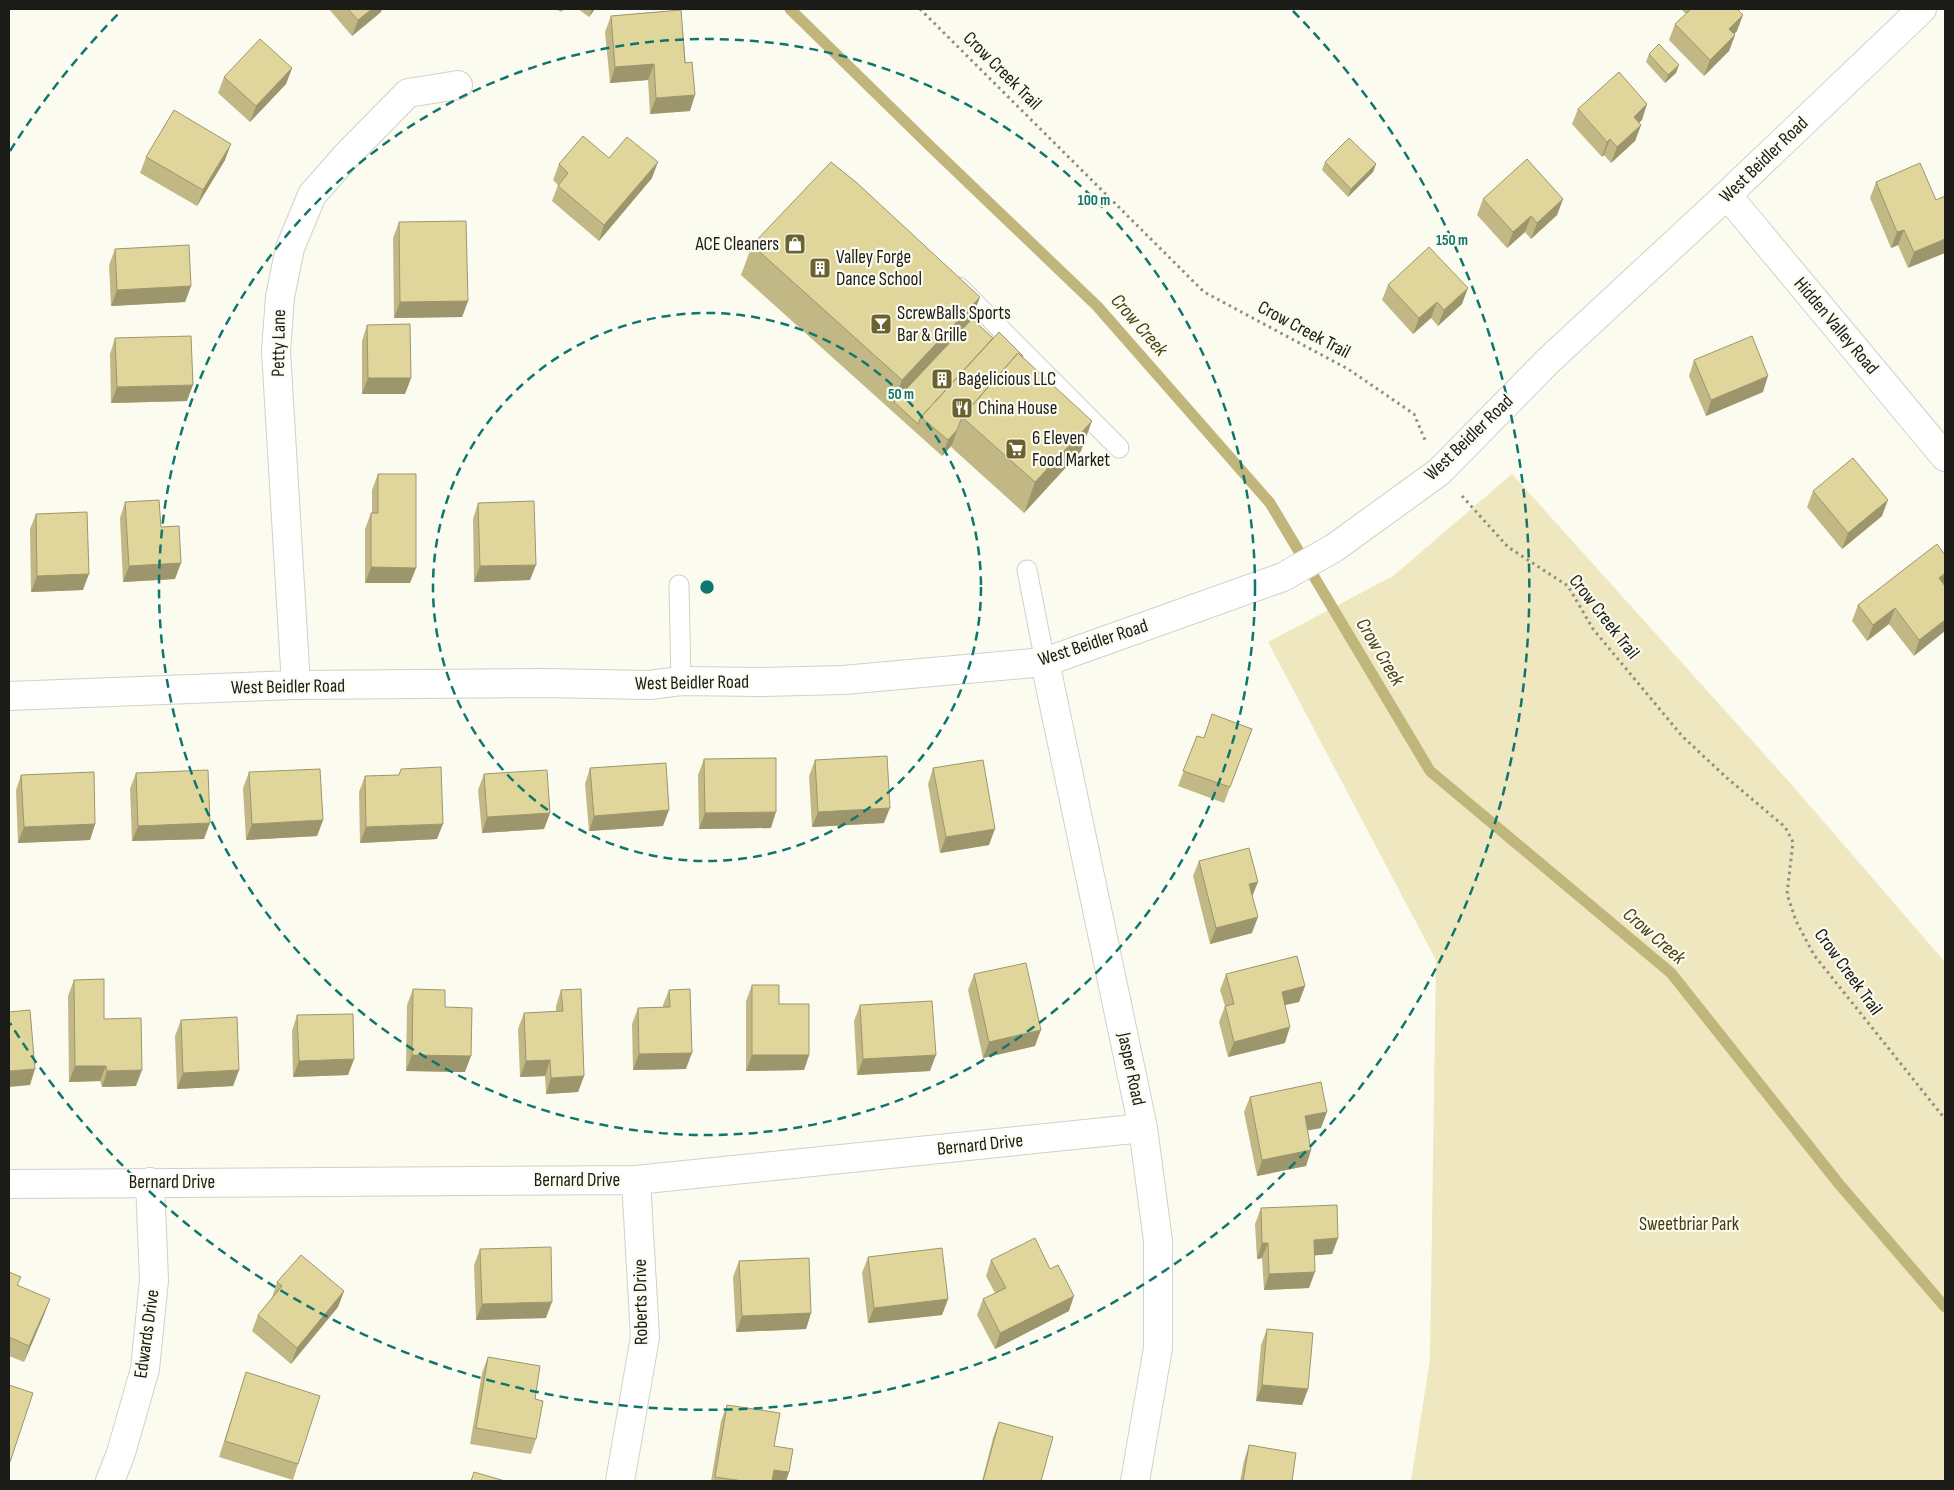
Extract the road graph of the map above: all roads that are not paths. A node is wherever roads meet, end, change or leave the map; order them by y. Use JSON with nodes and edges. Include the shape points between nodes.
{"nodes":[{"id":1,"x":1922,"y":9,"type":"edge"},
{"id":2,"x":458,"y":85,"type":"dead end"},
{"id":3,"x":1727,"y":195,"type":"junction"},
{"id":4,"x":954,"y":282,"type":"edge"},
{"id":5,"x":1119,"y":448,"type":"dead end"},
{"id":6,"x":1945,"y":457,"type":"edge"},
{"id":7,"x":1027,"y":570,"type":"dead end"},
{"id":8,"x":679,"y":585,"type":"dead end"},
{"id":9,"x":1045,"y":662,"type":"junction"},
{"id":10,"x":681,"y":681,"type":"junction"},
{"id":11,"x":296,"y":686,"type":"junction"},
{"id":12,"x":9,"y":696,"type":"edge"},
{"id":13,"x":1143,"y":1128,"type":"junction"},
{"id":14,"x":636,"y":1180,"type":"junction"},
{"id":15,"x":150,"y":1182,"type":"junction"},
{"id":16,"x":9,"y":1184,"type":"edge"},
{"id":17,"x":110,"y":1481,"type":"edge"},
{"id":18,"x":620,"y":1481,"type":"edge"},
{"id":19,"x":1135,"y":1481,"type":"edge"}],
"edges":[{"from":1,"to":3,"type":"street","name":"West Beidler Road"},
{"from":2,"to":11,"type":"street","name":"Petty Lane","via":[[408,93],[312,195],[290,248],[280,296],[276,351]]},
{"from":3,"to":6,"type":"street","name":"Hidden Valley Road"},
{"from":3,"to":9,"type":"street","name":"West Beidler Road","via":[[1548,361],[1439,472],[1334,548],[1283,577]]},
{"from":4,"to":5,"type":"lane"},
{"from":7,"to":9,"type":"lane"},
{"from":8,"to":10,"type":"lane"},
{"from":9,"to":10,"type":"street","name":"West Beidler Road","via":[[843,680]]},
{"from":9,"to":13,"type":"street","name":"Jasper Road"},
{"from":10,"to":11,"type":"street","name":"West Beidler Road","via":[[649,685]]},
{"from":11,"to":12,"type":"street","name":"West Beidler Road"},
{"from":13,"to":14,"type":"street","name":"Bernard Drive"},
{"from":13,"to":19,"type":"street","name":"Jasper Road","via":[[1158,1241],[1158,1348]]},
{"from":14,"to":15,"type":"street","name":"Bernard Drive"},
{"from":14,"to":18,"type":"street","name":"Roberts Drive","via":[[645,1337]]},
{"from":15,"to":16,"type":"street","name":"Bernard Drive"},
{"from":15,"to":17,"type":"street","name":"Edwards Drive","via":[[154,1280],[145,1369]]}]}
